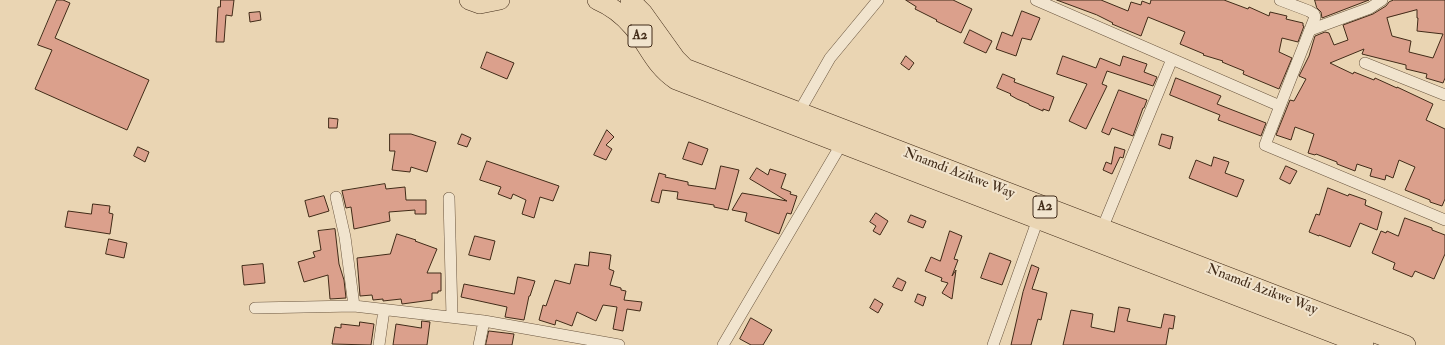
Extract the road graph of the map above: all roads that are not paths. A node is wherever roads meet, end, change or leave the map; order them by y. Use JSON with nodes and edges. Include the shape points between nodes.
{"nodes":[{"id":1,"x":469,"y":0,"type":"edge"},
{"id":2,"x":500,"y":0,"type":"edge"},
{"id":3,"x":597,"y":0,"type":"edge"},
{"id":4,"x":630,"y":0,"type":"edge"},
{"id":5,"x":878,"y":0,"type":"edge"},
{"id":6,"x":1036,"y":0,"type":"edge"},
{"id":7,"x":1280,"y":0,"type":"edge"},
{"id":8,"x":1382,"y":0,"type":"edge"},
{"id":9,"x":1310,"y":30,"type":"junction"},
{"id":10,"x":1172,"y":59,"type":"junction"},
{"id":11,"x":1365,"y":63,"type":"dead end"},
{"id":12,"x":1445,"y":95,"type":"edge"},
{"id":13,"x":1280,"y":106,"type":"junction"},
{"id":14,"x":799,"y":112,"type":"junction"},
{"id":15,"x":842,"y":143,"type":"junction"},
{"id":16,"x":336,"y":197,"type":"dead end"},
{"id":17,"x":449,"y":198,"type":"dead end"},
{"id":18,"x":1038,"y":219,"type":"junction"},
{"id":19,"x":1445,"y":220,"type":"edge"},
{"id":20,"x":1102,"y":229,"type":"junction"},
{"id":21,"x":354,"y":306,"type":"junction"},
{"id":22,"x":255,"y":308,"type":"dead end"},
{"id":23,"x":384,"y":310,"type":"junction"},
{"id":24,"x":452,"y":317,"type":"junction"},
{"id":25,"x":484,"y":321,"type":"junction"},
{"id":26,"x":586,"y":342,"type":"edge"},
{"id":27,"x":380,"y":345,"type":"edge"},
{"id":28,"x":480,"y":345,"type":"edge"},
{"id":29,"x":619,"y":345,"type":"edge"},
{"id":30,"x":723,"y":345,"type":"edge"},
{"id":31,"x":993,"y":345,"type":"edge"},
{"id":32,"x":1364,"y":345,"type":"edge"},
{"id":33,"x":1406,"y":345,"type":"edge"}],
"edges":[{"from":1,"to":2,"type":"highway","via":[[480,4]]},
{"from":3,"to":15,"type":"highway","name":"Nnamdi Azikwe Way","number":"A2","via":[[619,12],[634,28],[660,66],[676,80]]},
{"from":4,"to":14,"type":"highway","name":"Nnamdi Azikwe Way","number":"A2","via":[[685,68]]},
{"from":5,"to":14,"type":"street","via":[[830,58]]},
{"from":6,"to":10,"type":"street"},
{"from":7,"to":9,"type":"street","via":[[1314,14]]},
{"from":8,"to":9,"type":"street","via":[[1370,8]]},
{"from":9,"to":13,"type":"street"},
{"from":10,"to":13,"type":"street"},
{"from":10,"to":20,"type":"street"},
{"from":11,"to":12,"type":"street"},
{"from":13,"to":19,"type":"street","via":[[1265,145]]},
{"from":14,"to":20,"type":"highway","name":"Nnamdi Azikwe Way","number":"A2"},
{"from":15,"to":18,"type":"highway","name":"Nnamdi Azikwe Way","number":"A2"},
{"from":15,"to":30,"type":"street"},
{"from":16,"to":21,"type":"street","via":[[345,237]]},
{"from":17,"to":24,"type":"street"},
{"from":18,"to":31,"type":"street"},
{"from":18,"to":32,"type":"highway","name":"Nnamdi Azikwe Way","number":"A2"},
{"from":20,"to":33,"type":"highway","name":"Nnamdi Azikwe Way","number":"A2"},
{"from":21,"to":22,"type":"street"},
{"from":21,"to":23,"type":"street"},
{"from":23,"to":24,"type":"street"},
{"from":23,"to":27,"type":"street"},
{"from":24,"to":25,"type":"street"},
{"from":25,"to":26,"type":"street"},
{"from":25,"to":28,"type":"street"},
{"from":26,"to":29,"type":"street"}]}
